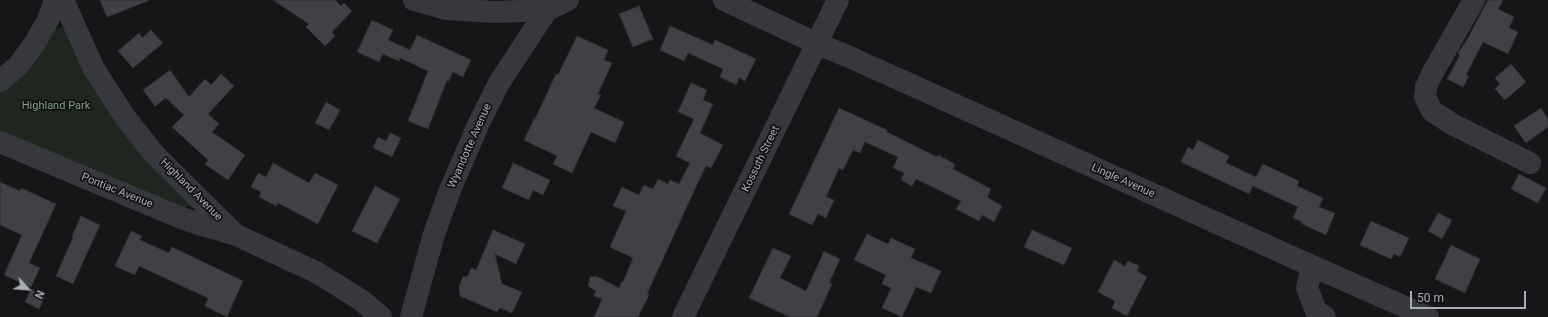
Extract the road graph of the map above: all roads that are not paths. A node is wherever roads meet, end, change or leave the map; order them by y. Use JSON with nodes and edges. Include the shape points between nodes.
{"nodes":[{"id":1,"x":55,"y":0,"type":"edge"},
{"id":2,"x":63,"y":0,"type":"edge"},
{"id":3,"x":414,"y":0,"type":"edge"},
{"id":4,"x":568,"y":0,"type":"edge"},
{"id":5,"x":724,"y":0,"type":"edge"},
{"id":6,"x":838,"y":0,"type":"edge"},
{"id":7,"x":1474,"y":0,"type":"edge"},
{"id":8,"x":547,"y":10,"type":"junction"},
{"id":9,"x":818,"y":44,"type":"junction"},
{"id":10,"x":0,"y":81,"type":"edge"},
{"id":11,"x":0,"y":142,"type":"edge"},
{"id":12,"x":1530,"y":163,"type":"dead end"},
{"id":13,"x":236,"y":235,"type":"junction"},
{"id":14,"x":1312,"y":266,"type":"junction"},
{"id":15,"x":381,"y":317,"type":"edge"},
{"id":16,"x":411,"y":317,"type":"edge"},
{"id":17,"x":683,"y":317,"type":"edge"},
{"id":18,"x":1325,"y":317,"type":"edge"},
{"id":19,"x":1428,"y":317,"type":"edge"}],
"edges":[{"from":1,"to":10,"type":"street","via":[[48,20],[35,43],[18,66]]},
{"from":2,"to":13,"type":"street","name":"Highland Avenue","via":[[94,69],[124,117],[154,154]]},
{"from":3,"to":8,"type":"street","via":[[446,9],[495,12]]},
{"from":4,"to":8,"type":"street"},
{"from":5,"to":9,"type":"street","name":"Lingle Avenue"},
{"from":6,"to":9,"type":"street","name":"Kossuth Street"},
{"from":7,"to":12,"type":"street","via":[[1432,74],[1425,97],[1432,111],[1452,124]]},
{"from":8,"to":16,"type":"street","name":"Wyandotte Avenue","via":[[499,83],[479,123],[434,234]]},
{"from":9,"to":14,"type":"street","name":"Lingle Avenue"},
{"from":9,"to":17,"type":"street","name":"Kossuth Street"},
{"from":11,"to":13,"type":"street","name":"Pontiac Avenue","via":[[179,217]]},
{"from":13,"to":15,"type":"street","name":"Highland Avenue","via":[[316,272],[361,300]]},
{"from":14,"to":18,"type":"street","via":[[1307,288],[1316,311]]},
{"from":14,"to":19,"type":"street","name":"Lingle Avenue"}]}
